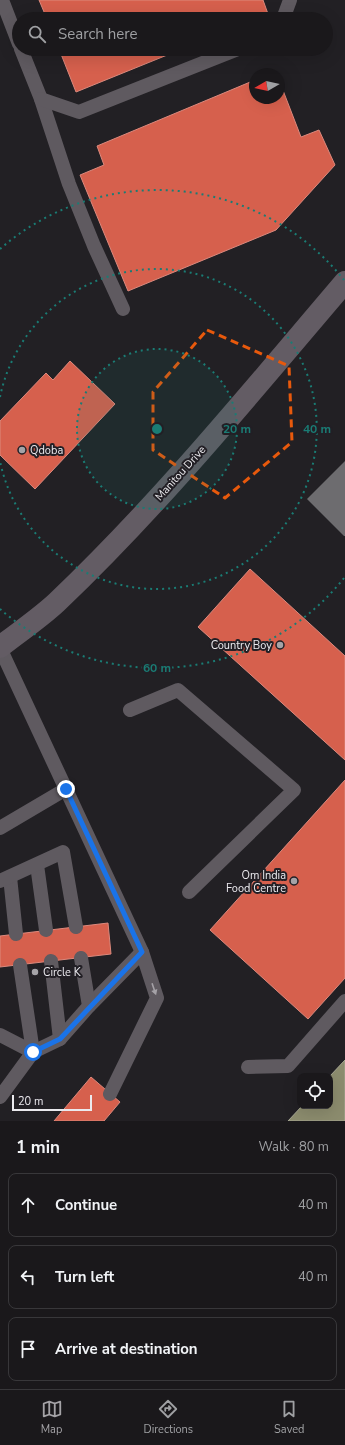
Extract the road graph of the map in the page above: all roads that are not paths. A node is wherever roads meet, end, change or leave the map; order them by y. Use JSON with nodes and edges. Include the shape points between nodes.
{"nodes":[{"id":1,"x":2,"y":0,"type":"edge"},
{"id":2,"x":290,"y":0,"type":"edge"},
{"id":3,"x":286,"y":12,"type":"edge"},
{"id":4,"x":12,"y":26,"type":"edge"},
{"id":5,"x":24,"y":56,"type":"edge"},
{"id":6,"x":220,"y":56,"type":"edge"},
{"id":7,"x":41,"y":98,"type":"junction"},
{"id":8,"x":345,"y":282,"type":"edge"},
{"id":9,"x":123,"y":309,"type":"dead end"},
{"id":10,"x":0,"y":648,"type":"edge"},
{"id":11,"x":130,"y":710,"type":"dead end"},
{"id":12,"x":66,"y":789,"type":"junction"},
{"id":13,"x":0,"y":828,"type":"edge"},
{"id":14,"x":37,"y":865,"type":"junction"},
{"id":15,"x":5,"y":879,"type":"edge"},
{"id":16,"x":189,"y":892,"type":"dead end"},
{"id":17,"x":76,"y":927,"type":"dead end"},
{"id":18,"x":46,"y":930,"type":"dead end"},
{"id":19,"x":16,"y":934,"type":"dead end"},
{"id":20,"x":142,"y":952,"type":"junction"},
{"id":21,"x":82,"y":958,"type":"dead end"},
{"id":22,"x":51,"y":961,"type":"dead end"},
{"id":23,"x":20,"y":965,"type":"dead end"},
{"id":24,"x":345,"y":1001,"type":"edge"},
{"id":25,"x":89,"y":1006,"type":"junction"},
{"id":26,"x":0,"y":1035,"type":"edge"},
{"id":27,"x":60,"y":1039,"type":"junction"},
{"id":28,"x":33,"y":1052,"type":"junction"},
{"id":29,"x":248,"y":1067,"type":"dead end"},
{"id":30,"x":110,"y":1094,"type":"dead end"},
{"id":31,"x":0,"y":1097,"type":"edge"}],
"edges":[{"from":1,"to":4,"type":"lane"},
{"from":2,"to":3,"type":"lane"},
{"from":5,"to":7,"type":"lane"},
{"from":6,"to":7,"type":"lane","via":[[80,112]]},
{"from":7,"to":9,"type":"lane","via":[[69,184]]},
{"from":8,"to":10,"type":"main road","name":"Manitou Drive","via":[[204,447],[136,521],[56,603]]},
{"from":10,"to":12,"type":"lane"},
{"from":11,"to":16,"type":"lane","via":[[178,690],[294,790]]},
{"from":12,"to":13,"type":"lane"},
{"from":12,"to":20,"type":"lane"},
{"from":14,"to":15,"type":"lane"},
{"from":14,"to":17,"type":"lane","via":[[64,852]]},
{"from":14,"to":18,"type":"lane"},
{"from":15,"to":19,"type":"lane"},
{"from":20,"to":25,"type":"lane"},
{"from":20,"to":30,"type":"lane","one_way":true,"via":[[157,998]]},
{"from":21,"to":25,"type":"lane"},
{"from":22,"to":27,"type":"lane"},
{"from":23,"to":28,"type":"lane"},
{"from":24,"to":29,"type":"lane","via":[[288,1066]]},
{"from":25,"to":27,"type":"lane"},
{"from":26,"to":28,"type":"lane"},
{"from":27,"to":28,"type":"lane"},
{"from":28,"to":31,"type":"lane"}]}
